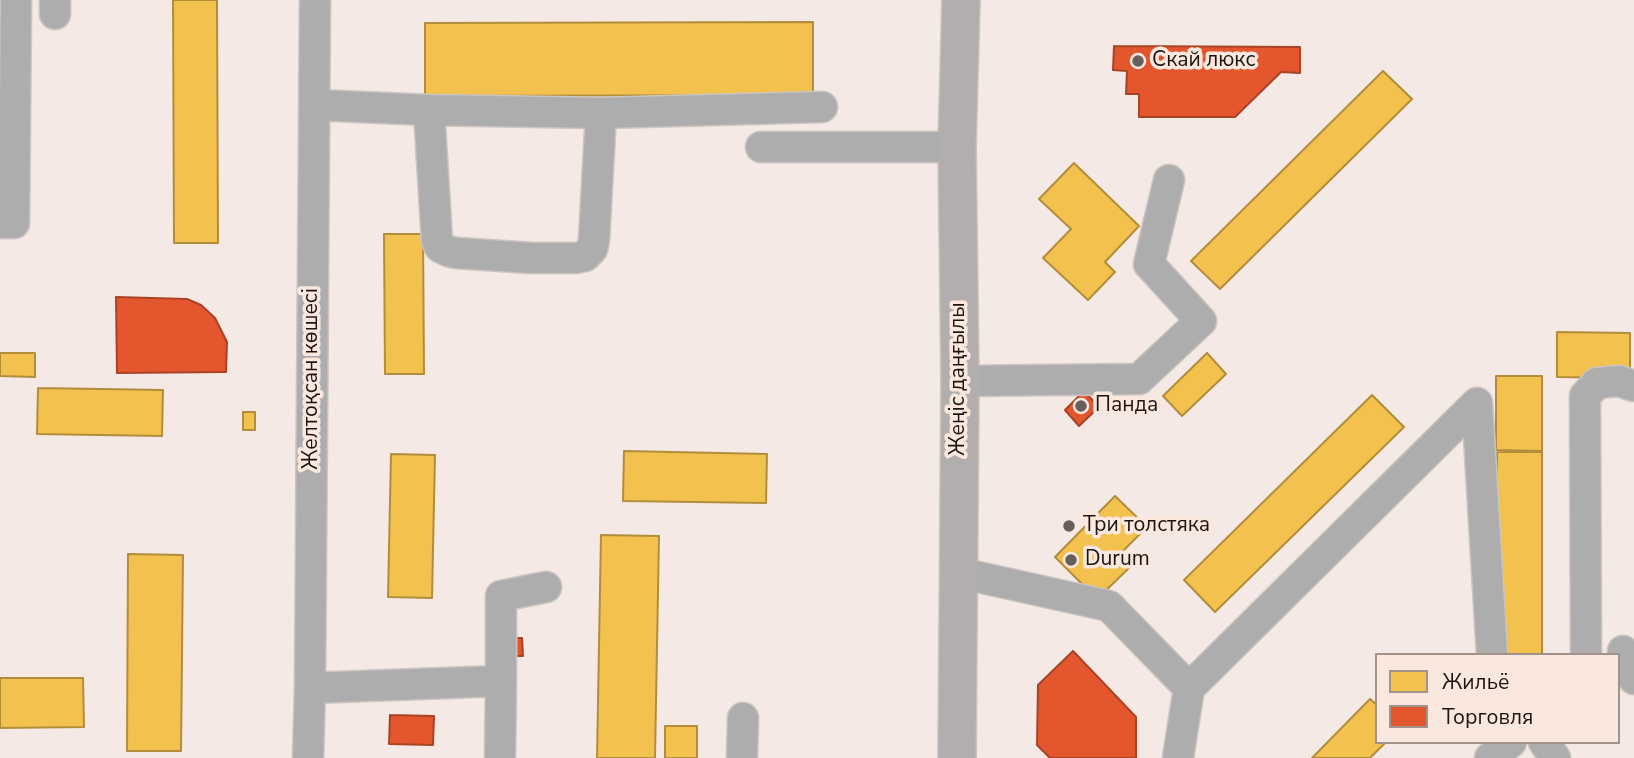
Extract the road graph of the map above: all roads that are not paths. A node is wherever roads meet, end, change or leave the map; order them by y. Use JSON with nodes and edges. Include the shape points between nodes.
{"nodes":[{"id":1,"x":16,"y":0,"type":"edge"},
{"id":2,"x":315,"y":0,"type":"edge"},
{"id":3,"x":961,"y":0,"type":"edge"},
{"id":4,"x":315,"y":105,"type":"junction"},
{"id":5,"x":822,"y":107,"type":"dead end"},
{"id":6,"x":429,"y":110,"type":"junction"},
{"id":7,"x":601,"y":113,"type":"junction"},
{"id":8,"x":761,"y":147,"type":"dead end"},
{"id":9,"x":957,"y":147,"type":"junction"},
{"id":10,"x":1169,"y":180,"type":"dead end"},
{"id":11,"x":0,"y":223,"type":"edge"},
{"id":12,"x":960,"y":381,"type":"junction"},
{"id":13,"x":1634,"y":386,"type":"edge"},
{"id":14,"x":960,"y":573,"type":"junction"},
{"id":15,"x":546,"y":587,"type":"dead end"},
{"id":16,"x":1625,"y":649,"type":"edge"},
{"id":17,"x":1492,"y":653,"type":"edge"},
{"id":18,"x":1586,"y":653,"type":"edge"},
{"id":19,"x":1634,"y":679,"type":"edge"},
{"id":20,"x":501,"y":681,"type":"junction"},
{"id":21,"x":310,"y":688,"type":"junction"},
{"id":22,"x":1189,"y":688,"type":"junction"},
{"id":23,"x":743,"y":718,"type":"dead end"},
{"id":24,"x":308,"y":758,"type":"edge"},
{"id":25,"x":500,"y":758,"type":"edge"},
{"id":26,"x":742,"y":758,"type":"edge"},
{"id":27,"x":957,"y":758,"type":"edge"},
{"id":28,"x":1178,"y":758,"type":"edge"}],
"edges":[{"from":1,"to":11,"type":"street","via":[[14,223]]},
{"from":2,"to":4,"type":"street","name":"Желтоқсан көшесі"},
{"from":3,"to":9,"type":"main road","name":"Жеңіс даңғылы"},
{"from":4,"to":6,"type":"street"},
{"from":4,"to":21,"type":"street","name":"Желтоқсан көшесі"},
{"from":5,"to":7,"type":"street"},
{"from":6,"to":7,"type":"street"},
{"from":6,"to":7,"type":"street","via":[[440,247],[456,253],[532,258],[576,258],[592,249]]},
{"from":8,"to":9,"type":"street"},
{"from":9,"to":12,"type":"main road","name":"Жеңіс даңғылы"},
{"from":10,"to":12,"type":"street","via":[[1149,264],[1201,321],[1139,379]]},
{"from":12,"to":14,"type":"main road","name":"Жеңіс даңғылы"},
{"from":13,"to":18,"type":"street","via":[[1619,381],[1598,383],[1584,396]]},
{"from":14,"to":22,"type":"street","via":[[1109,606]]},
{"from":14,"to":27,"type":"main road","name":"Жеңіс даңғылы"},
{"from":15,"to":20,"type":"street","via":[[501,596]]},
{"from":16,"to":19,"type":"street"},
{"from":17,"to":22,"type":"street","via":[[1477,403]]},
{"from":20,"to":21,"type":"street"},
{"from":20,"to":25,"type":"street"},
{"from":21,"to":24,"type":"street","name":"Желтоқсан көшесі"},
{"from":22,"to":28,"type":"street"},
{"from":23,"to":26,"type":"street"}]}
